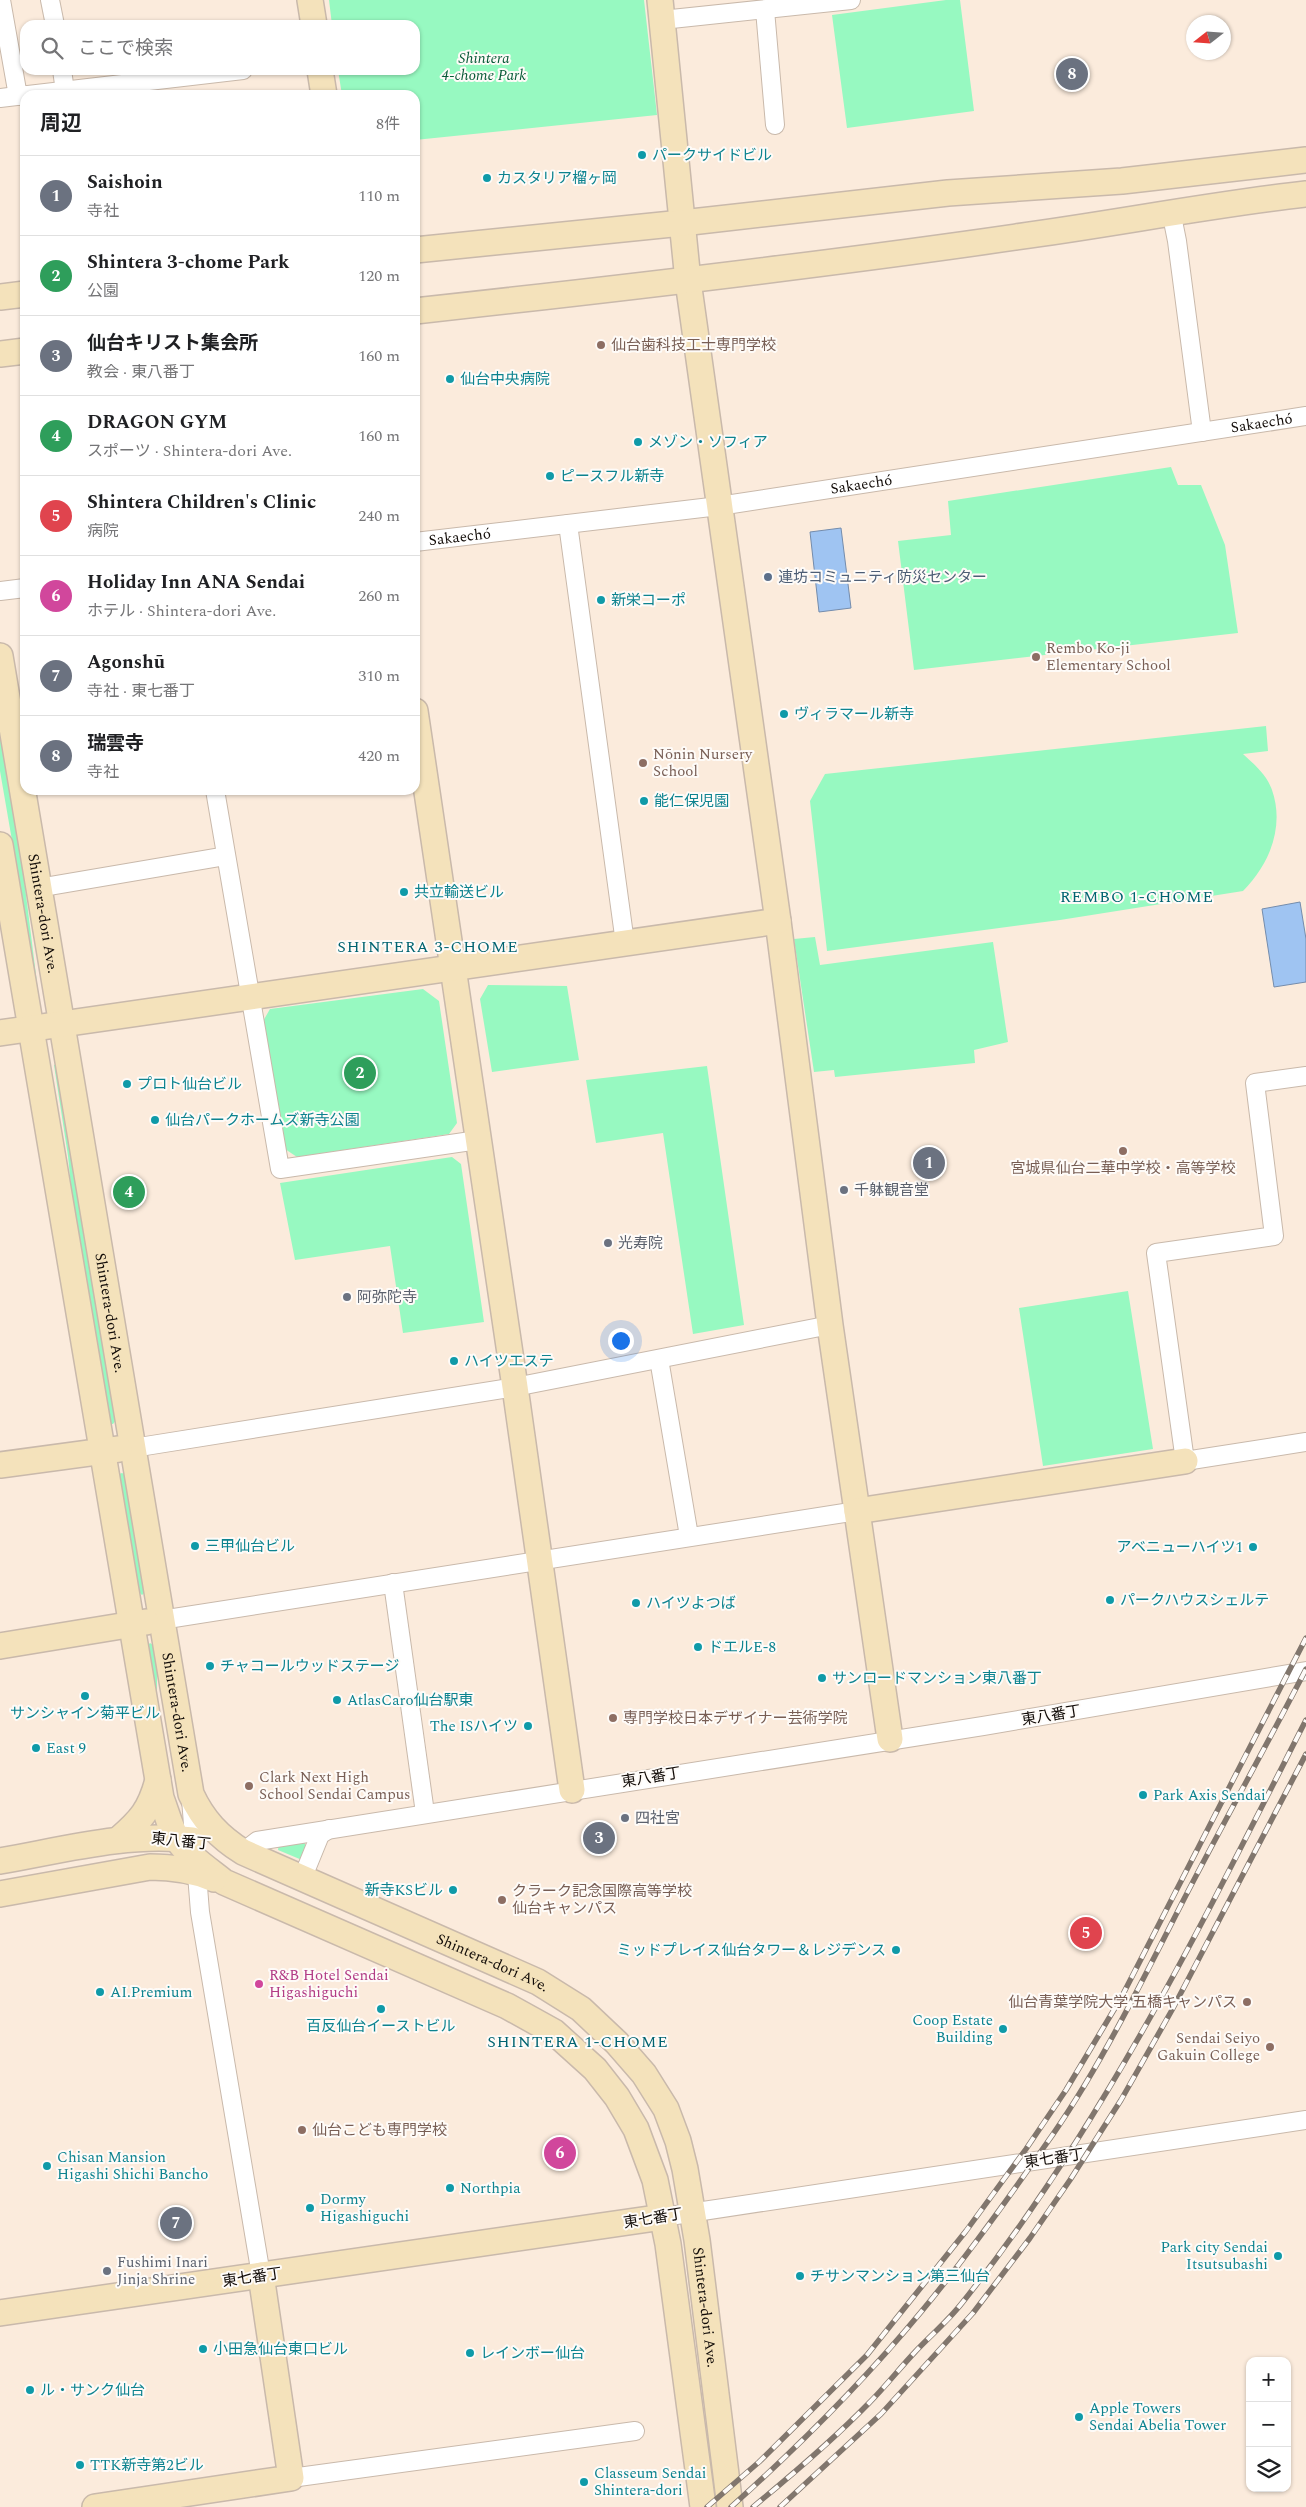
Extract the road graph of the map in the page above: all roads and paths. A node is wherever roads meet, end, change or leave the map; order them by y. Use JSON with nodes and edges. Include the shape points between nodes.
{"nodes":[{"id":1,"x":1,"y":0,"type":"edge"},
{"id":2,"x":50,"y":0,"type":"edge"},
{"id":3,"x":310,"y":0,"type":"edge"},
{"id":4,"x":851,"y":0,"type":"edge"},
{"id":5,"x":661,"y":10,"type":"edge"},
{"id":6,"x":764,"y":10,"type":"junction"},
{"id":7,"x":54,"y":20,"type":"edge"},
{"id":8,"x":313,"y":20,"type":"edge"},
{"id":9,"x":63,"y":75,"type":"edge"},
{"id":10,"x":198,"y":75,"type":"edge"},
{"id":11,"x":321,"y":75,"type":"edge"},
{"id":12,"x":23,"y":90,"type":"edge"},
{"id":13,"x":65,"y":90,"type":"joint"},
{"id":14,"x":323,"y":90,"type":"edge"},
{"id":15,"x":20,"y":96,"type":"edge"},
{"id":16,"x":0,"y":98,"type":"edge"},
{"id":17,"x":775,"y":126,"type":"dead end"},
{"id":18,"x":1306,"y":160,"type":"edge"},
{"id":19,"x":1306,"y":194,"type":"edge"},
{"id":20,"x":1171,"y":211,"type":"junction"},
{"id":21,"x":682,"y":224,"type":"junction"},
{"id":22,"x":420,"y":250,"type":"edge"},
{"id":23,"x":688,"y":280,"type":"junction"},
{"id":24,"x":20,"y":295,"type":"edge"},
{"id":25,"x":0,"y":297,"type":"edge"},
{"id":26,"x":420,"y":310,"type":"edge"},
{"id":27,"x":20,"y":352,"type":"edge"},
{"id":28,"x":0,"y":354,"type":"edge"},
{"id":29,"x":1306,"y":416,"type":"edge"},
{"id":30,"x":1202,"y":432,"type":"junction"},
{"id":31,"x":719,"y":506,"type":"junction"},
{"id":32,"x":568,"y":524,"type":"junction"},
{"id":33,"x":420,"y":541,"type":"edge"},
{"id":34,"x":20,"y":589,"type":"edge"},
{"id":35,"x":0,"y":591,"type":"edge"},
{"id":36,"x":0,"y":656,"type":"edge"},
{"id":37,"x":3,"y":693,"type":"edge"},
{"id":38,"x":420,"y":745,"type":"edge"},
{"id":39,"x":20,"y":788,"type":"edge"},
{"id":40,"x":21,"y":795,"type":"edge"},
{"id":41,"x":216,"y":795,"type":"edge"},
{"id":42,"x":0,"y":845,"type":"edge"},
{"id":43,"x":226,"y":856,"type":"junction"},
{"id":44,"x":38,"y":888,"type":"junction"},
{"id":45,"x":778,"y":921,"type":"junction"},
{"id":46,"x":625,"y":943,"type":"junction"},
{"id":47,"x":453,"y":968,"type":"junction"},
{"id":48,"x":250,"y":996,"type":"junction"},
{"id":49,"x":60,"y":1024,"type":"junction"},
{"id":50,"x":30,"y":1028,"type":"junction"},
{"id":51,"x":0,"y":1033,"type":"edge"},
{"id":52,"x":1306,"y":1076,"type":"edge"},
{"id":53,"x":478,"y":1140,"type":"junction"},
{"id":54,"x":830,"y":1325,"type":"junction"},
{"id":55,"x":659,"y":1359,"type":"junction"},
{"id":56,"x":515,"y":1387,"type":"junction"},
{"id":57,"x":1306,"y":1442,"type":"edge"},
{"id":58,"x":132,"y":1448,"type":"junction"},
{"id":59,"x":102,"y":1449,"type":"junction"},
{"id":60,"x":1185,"y":1461,"type":"junction"},
{"id":61,"x":0,"y":1465,"type":"edge"},
{"id":62,"x":857,"y":1511,"type":"junction"},
{"id":63,"x":689,"y":1536,"type":"junction"},
{"id":64,"x":538,"y":1561,"type":"junction"},
{"id":65,"x":393,"y":1583,"type":"junction"},
{"id":66,"x":161,"y":1620,"type":"junction"},
{"id":67,"x":130,"y":1624,"type":"junction"},
{"id":68,"x":0,"y":1646,"type":"edge"},
{"id":69,"x":1306,"y":1671,"type":"edge"},
{"id":70,"x":890,"y":1739,"type":"junction"},
{"id":71,"x":158,"y":1780,"type":"junction"},
{"id":72,"x":572,"y":1790,"type":"junction"},
{"id":73,"x":190,"y":1794,"type":"junction"},
{"id":74,"x":426,"y":1813,"type":"junction"},
{"id":75,"x":329,"y":1829,"type":"junction"},
{"id":76,"x":118,"y":1840,"type":"junction"},
{"id":77,"x":191,"y":1852,"type":"junction"},
{"id":78,"x":243,"y":1852,"type":"junction"},
{"id":79,"x":0,"y":1861,"type":"edge"},
{"id":80,"x":150,"y":1867,"type":"junction"},
{"id":81,"x":302,"y":1879,"type":"junction"},
{"id":82,"x":224,"y":1882,"type":"joint"},
{"id":83,"x":0,"y":1894,"type":"edge"},
{"id":84,"x":1306,"y":2120,"type":"edge"},
{"id":85,"x":692,"y":2212,"type":"junction"},
{"id":86,"x":664,"y":2216,"type":"junction"},
{"id":87,"x":261,"y":2275,"type":"junction"},
{"id":88,"x":0,"y":2313,"type":"edge"},
{"id":89,"x":635,"y":2431,"type":"dead end"},
{"id":90,"x":291,"y":2478,"type":"junction"},
{"id":91,"x":95,"y":2507,"type":"edge"},
{"id":92,"x":703,"y":2507,"type":"edge"},
{"id":93,"x":730,"y":2507,"type":"edge"}],
"edges":[{"from":1,"to":12,"type":"street"},
{"from":2,"to":7,"type":"street"},
{"from":3,"to":8,"type":"street"},
{"from":4,"to":6,"type":"street"},
{"from":5,"to":6,"type":"street"},
{"from":5,"to":21,"type":"street"},
{"from":6,"to":17,"type":"street"},
{"from":9,"to":13,"type":"street"},
{"from":10,"to":13,"type":"street"},
{"from":11,"to":14,"type":"street"},
{"from":15,"to":16,"type":"street"},
{"from":18,"to":21,"type":"street","via":[[1122,181],[948,193]]},
{"from":19,"to":20,"type":"street"},
{"from":20,"to":23,"type":"street","via":[[1017,237]]},
{"from":20,"to":30,"type":"street"},
{"from":21,"to":22,"type":"street"},
{"from":21,"to":23,"type":"street"},
{"from":23,"to":26,"type":"street"},
{"from":23,"to":31,"type":"street"},
{"from":24,"to":25,"type":"street"},
{"from":27,"to":28,"type":"street"},
{"from":29,"to":30,"type":"street","name":"Sakaechó"},
{"from":30,"to":31,"type":"street","name":"Sakaechó"},
{"from":31,"to":32,"type":"street","name":"Sakaechó"},
{"from":31,"to":45,"type":"street"},
{"from":32,"to":33,"type":"street","name":"Sakaechó"},
{"from":32,"to":46,"type":"street"},
{"from":34,"to":35,"type":"street"},
{"from":36,"to":37,"type":"street","name":"Shintera-dori Ave."},
{"from":37,"to":39,"type":"street","name":"Shintera-dori Ave."},
{"from":38,"to":47,"type":"street"},
{"from":40,"to":44,"type":"street","name":"Shintera-dori Ave."},
{"from":41,"to":43,"type":"street"},
{"from":42,"to":50,"type":"street","name":"Shintera-dori Ave."},
{"from":43,"to":44,"type":"street"},
{"from":43,"to":48,"type":"street"},
{"from":44,"to":49,"type":"street","name":"Shintera-dori Ave."},
{"from":45,"to":46,"type":"street"},
{"from":45,"to":54,"type":"street"},
{"from":46,"to":47,"type":"street"},
{"from":47,"to":48,"type":"street"},
{"from":47,"to":53,"type":"street"},
{"from":48,"to":49,"type":"street"},
{"from":48,"to":53,"type":"street","via":[[280,1169]]},
{"from":49,"to":50,"type":"street"},
{"from":49,"to":58,"type":"street","name":"Shintera-dori Ave."},
{"from":50,"to":51,"type":"street"},
{"from":50,"to":59,"type":"street","name":"Shintera-dori Ave."},
{"from":52,"to":60,"type":"street","via":[[1255,1083],[1274,1236],[1156,1253]]},
{"from":53,"to":56,"type":"street"},
{"from":54,"to":55,"type":"street"},
{"from":54,"to":62,"type":"street"},
{"from":55,"to":56,"type":"street"},
{"from":55,"to":63,"type":"street"},
{"from":56,"to":58,"type":"street"},
{"from":56,"to":64,"type":"street"},
{"from":57,"to":60,"type":"street"},
{"from":58,"to":59,"type":"street"},
{"from":58,"to":66,"type":"street","name":"Shintera-dori Ave."},
{"from":59,"to":61,"type":"street"},
{"from":59,"to":67,"type":"street","name":"Shintera-dori Ave."},
{"from":60,"to":62,"type":"street"},
{"from":62,"to":63,"type":"street"},
{"from":62,"to":70,"type":"street"},
{"from":63,"to":64,"type":"street"},
{"from":64,"to":65,"type":"street"},
{"from":64,"to":72,"type":"street"},
{"from":65,"to":66,"type":"street"},
{"from":65,"to":74,"type":"street"},
{"from":66,"to":67,"type":"street"},
{"from":66,"to":73,"type":"street","name":"Shintera-dori Ave."},
{"from":67,"to":68,"type":"street"},
{"from":67,"to":71,"type":"street","name":"Shintera-dori Ave."},
{"from":69,"to":70,"type":"street","name":"東八番丁"},
{"from":70,"to":72,"type":"street","name":"東八番丁"},
{"from":71,"to":76,"type":"street","via":[[144,1816]]},
{"from":71,"to":77,"type":"street","name":"Shintera-dori Ave.","via":[[161,1798]]},
{"from":72,"to":74,"type":"street","name":"東八番丁"},
{"from":73,"to":77,"type":"street","via":[[187,1814]]},
{"from":73,"to":78,"type":"street","name":"Shintera-dori Ave.","via":[[210,1826]]},
{"from":74,"to":75,"type":"street","name":"東八番丁"},
{"from":75,"to":78,"type":"street","name":"東八番丁","via":[[257,1841]]},
{"from":75,"to":81,"type":"street","via":[[320,1835]]},
{"from":76,"to":77,"type":"street","name":"東八番丁","via":[[147,1838]]},
{"from":76,"to":79,"type":"street","name":"東八番丁"},
{"from":77,"to":78,"type":"street","name":"東八番丁"},
{"from":77,"to":80,"type":"street","via":[[162,1858]]},
{"from":77,"to":80,"type":"street","name":"東八番丁","via":[[171,1867]]},
{"from":77,"to":82,"type":"street","name":"東八番丁"},
{"from":77,"to":87,"type":"street"},
{"from":78,"to":81,"type":"street","name":"Shintera-dori Ave."},
{"from":80,"to":83,"type":"street","name":"東八番丁"},
{"from":81,"to":85,"type":"street","name":"Shintera-dori Ave.","via":[[538,1982],[581,2009],[644,2074],[666,2109],[685,2168]]},
{"from":82,"to":86,"type":"street","name":"Shintera-dori Ave.","via":[[507,2006],[554,2032],[595,2069],[617,2097],[636,2129]]},
{"from":84,"to":85,"type":"street","name":"東七番丁"},
{"from":85,"to":86,"type":"street","name":"東七番丁"},
{"from":85,"to":93,"type":"street","name":"Shintera-dori Ave."},
{"from":86,"to":87,"type":"street","name":"東七番丁"},
{"from":86,"to":92,"type":"street","name":"Shintera-dori Ave."},
{"from":87,"to":88,"type":"street","name":"東七番丁"},
{"from":87,"to":90,"type":"street"},
{"from":89,"to":90,"type":"street"},
{"from":90,"to":91,"type":"street"}]}
